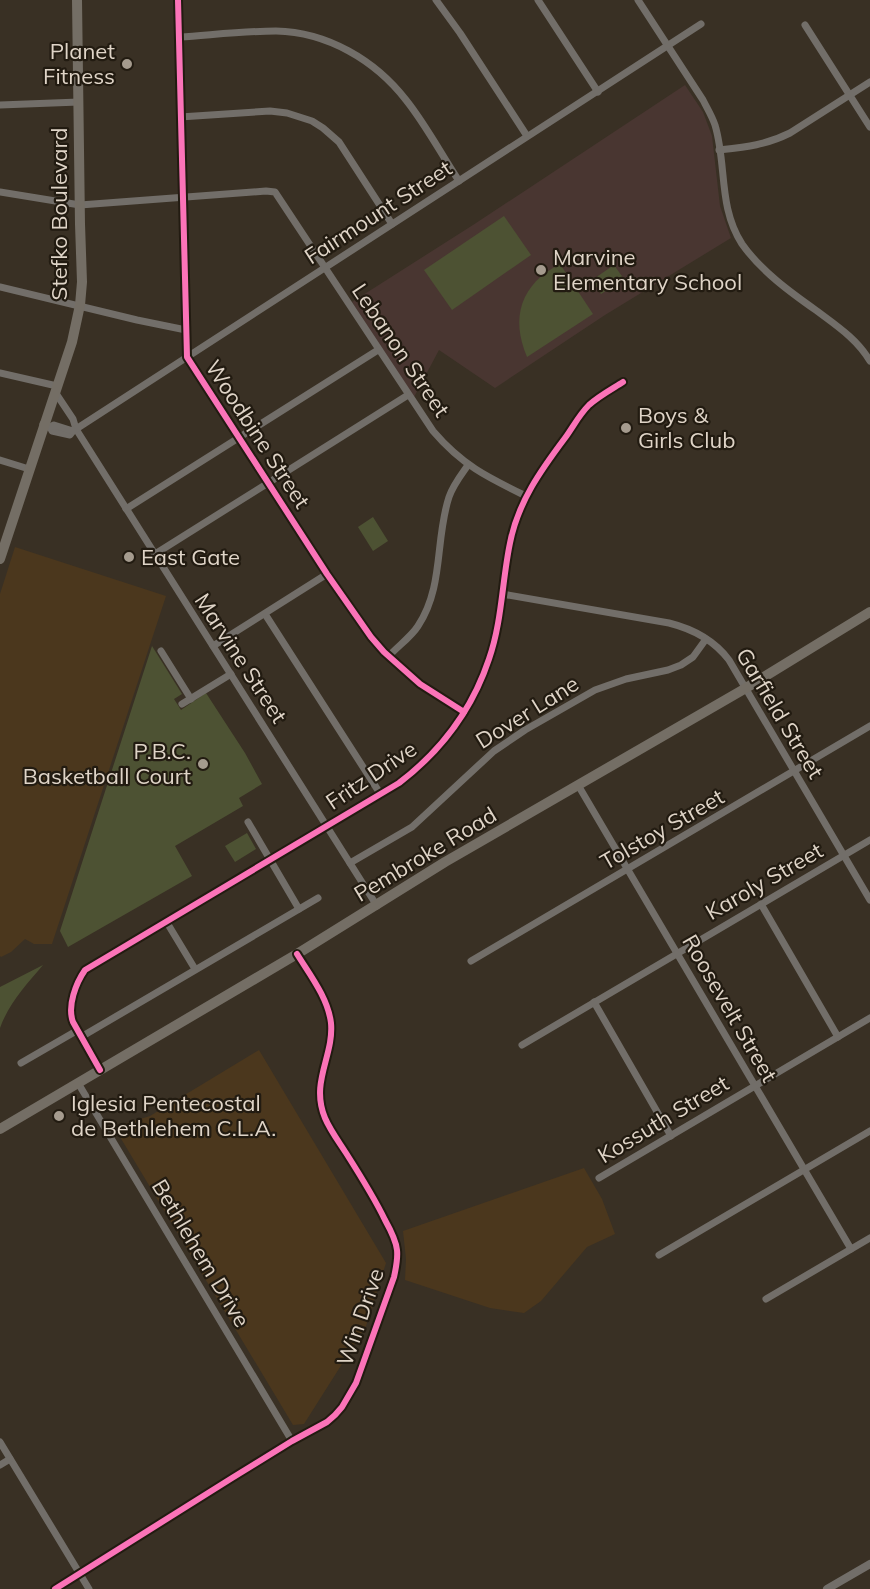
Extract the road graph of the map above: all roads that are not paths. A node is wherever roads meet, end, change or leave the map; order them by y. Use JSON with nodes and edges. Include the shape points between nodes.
{"nodes":[{"id":1,"x":77,"y":0,"type":"edge"},
{"id":2,"x":178,"y":0,"type":"edge"},
{"id":3,"x":436,"y":0,"type":"edge"},
{"id":4,"x":538,"y":0,"type":"edge"},
{"id":5,"x":638,"y":0,"type":"edge"},
{"id":6,"x":701,"y":24,"type":"dead end"},
{"id":7,"x":805,"y":25,"type":"dead end"},
{"id":8,"x":180,"y":38,"type":"junction"},
{"id":9,"x":668,"y":46,"type":"junction"},
{"id":10,"x":870,"y":82,"type":"edge"},
{"id":11,"x":598,"y":92,"type":"junction"},
{"id":12,"x":849,"y":95,"type":"junction"},
{"id":13,"x":79,"y":102,"type":"junction"},
{"id":14,"x":0,"y":105,"type":"edge"},
{"id":15,"x":180,"y":117,"type":"junction"},
{"id":16,"x":870,"y":127,"type":"edge"},
{"id":17,"x":527,"y":136,"type":"junction"},
{"id":18,"x":719,"y":150,"type":"junction"},
{"id":19,"x":459,"y":181,"type":"junction"},
{"id":20,"x":0,"y":192,"type":"edge"},
{"id":21,"x":183,"y":197,"type":"junction"},
{"id":22,"x":80,"y":205,"type":"junction"},
{"id":23,"x":392,"y":224,"type":"junction"},
{"id":24,"x":325,"y":268,"type":"junction"},
{"id":25,"x":0,"y":287,"type":"edge"},
{"id":26,"x":80,"y":305,"type":"junction"},
{"id":27,"x":186,"y":330,"type":"junction"},
{"id":28,"x":378,"y":350,"type":"junction"},
{"id":29,"x":186,"y":357,"type":"junction"},
{"id":30,"x":870,"y":361,"type":"edge"},
{"id":31,"x":0,"y":373,"type":"edge"},
{"id":32,"x":623,"y":382,"type":"dead end"},
{"id":33,"x":56,"y":389,"type":"junction"},
{"id":34,"x":408,"y":395,"type":"junction"},
{"id":35,"x":47,"y":426,"type":"junction"},
{"id":36,"x":74,"y":430,"type":"junction"},
{"id":37,"x":239,"y":437,"type":"junction"},
{"id":38,"x":0,"y":460,"type":"edge"},
{"id":39,"x":468,"y":465,"type":"junction"},
{"id":40,"x":29,"y":469,"type":"junction"},
{"id":41,"x":269,"y":482,"type":"junction"},
{"id":42,"x":526,"y":496,"type":"junction"},
{"id":43,"x":126,"y":509,"type":"junction"},
{"id":44,"x":155,"y":554,"type":"junction"},
{"id":45,"x":1,"y":555,"type":"edge"},
{"id":46,"x":327,"y":574,"type":"junction"},
{"id":47,"x":502,"y":594,"type":"junction"},
{"id":48,"x":870,"y":612,"type":"edge"},
{"id":49,"x":265,"y":614,"type":"junction"},
{"id":50,"x":706,"y":639,"type":"junction"},
{"id":51,"x":213,"y":646,"type":"junction"},
{"id":52,"x":161,"y":651,"type":"dead end"},
{"id":53,"x":389,"y":656,"type":"junction"},
{"id":54,"x":231,"y":674,"type":"junction"},
{"id":55,"x":746,"y":688,"type":"junction"},
{"id":56,"x":191,"y":699,"type":"junction"},
{"id":57,"x":182,"y":704,"type":"dead end"},
{"id":58,"x":464,"y":712,"type":"junction"},
{"id":59,"x":870,"y":726,"type":"edge"},
{"id":60,"x":795,"y":771,"type":"junction"},
{"id":61,"x":578,"y":785,"type":"junction"},
{"id":62,"x":381,"y":795,"type":"junction"},
{"id":63,"x":248,"y":822,"type":"dead end"},
{"id":64,"x":327,"y":826,"type":"junction"},
{"id":65,"x":870,"y":840,"type":"edge"},
{"id":66,"x":844,"y":855,"type":"junction"},
{"id":67,"x":270,"y":860,"type":"junction"},
{"id":68,"x":350,"y":863,"type":"junction"},
{"id":69,"x":628,"y":870,"type":"junction"},
{"id":70,"x":318,"y":898,"type":"dead end"},
{"id":71,"x":870,"y":900,"type":"edge"},
{"id":72,"x":761,"y":904,"type":"junction"},
{"id":73,"x":377,"y":906,"type":"junction"},
{"id":74,"x":299,"y":909,"type":"junction"},
{"id":75,"x":166,"y":921,"type":"junction"},
{"id":76,"x":677,"y":953,"type":"junction"},
{"id":77,"x":297,"y":954,"type":"junction"},
{"id":78,"x":471,"y":961,"type":"dead end"},
{"id":79,"x":195,"y":969,"type":"junction"},
{"id":80,"x":594,"y":1002,"type":"junction"},
{"id":81,"x":870,"y":1018,"type":"edge"},
{"id":82,"x":80,"y":1033,"type":"junction"},
{"id":83,"x":838,"y":1037,"type":"junction"},
{"id":84,"x":522,"y":1045,"type":"dead end"},
{"id":85,"x":21,"y":1063,"type":"dead end"},
{"id":86,"x":100,"y":1070,"type":"junction"},
{"id":87,"x":78,"y":1083,"type":"junction"},
{"id":88,"x":755,"y":1086,"type":"junction"},
{"id":89,"x":0,"y":1129,"type":"edge"},
{"id":90,"x":870,"y":1131,"type":"edge"},
{"id":91,"x":671,"y":1136,"type":"junction"},
{"id":92,"x":805,"y":1170,"type":"junction"},
{"id":93,"x":599,"y":1178,"type":"dead end"},
{"id":94,"x":870,"y":1238,"type":"edge"},
{"id":95,"x":851,"y":1249,"type":"junction"},
{"id":96,"x":658,"y":1255,"type":"dead end"},
{"id":97,"x":766,"y":1299,"type":"dead end"},
{"id":98,"x":292,"y":1441,"type":"junction"},
{"id":99,"x":0,"y":1442,"type":"edge"},
{"id":100,"x":10,"y":1459,"type":"junction"},
{"id":101,"x":0,"y":1465,"type":"edge"},
{"id":102,"x":870,"y":1564,"type":"edge"},
{"id":103,"x":80,"y":1573,"type":"junction"},
{"id":104,"x":55,"y":1589,"type":"edge"},
{"id":105,"x":89,"y":1589,"type":"edge"},
{"id":106,"x":827,"y":1589,"type":"edge"}],
"edges":[{"from":1,"to":13,"type":"main road","name":"Stefko Boulevard"},
{"from":2,"to":8,"type":"street","name":"Woodbine Street"},
{"from":3,"to":17,"type":"street"},
{"from":4,"to":11,"type":"street"},
{"from":5,"to":9,"type":"street"},
{"from":6,"to":9,"type":"street","name":"Fairmount Street"},
{"from":7,"to":12,"type":"street"},
{"from":8,"to":15,"type":"street","name":"Woodbine Street"},
{"from":8,"to":19,"type":"street","via":[[288,32],[346,49],[377,70],[402,95]]},
{"from":9,"to":11,"type":"street","name":"Fairmount Street"},
{"from":9,"to":18,"type":"street","via":[[710,112]]},
{"from":10,"to":12,"type":"street"},
{"from":11,"to":17,"type":"street","name":"Fairmount Street"},
{"from":12,"to":16,"type":"street"},
{"from":12,"to":18,"type":"street","via":[[779,138]]},
{"from":13,"to":14,"type":"street"},
{"from":13,"to":22,"type":"main road","name":"Stefko Boulevard"},
{"from":15,"to":21,"type":"street","name":"Woodbine Street"},
{"from":15,"to":23,"type":"street","via":[[270,111],[312,121],[339,142]]},
{"from":17,"to":19,"type":"street","name":"Fairmount Street"},
{"from":18,"to":30,"type":"street","via":[[727,207],[742,244],[797,297],[846,333]]},
{"from":19,"to":23,"type":"street","name":"Fairmount Street"},
{"from":20,"to":22,"type":"street"},
{"from":21,"to":22,"type":"street"},
{"from":21,"to":24,"type":"street","name":"Lebanon Street","via":[[275,192]]},
{"from":21,"to":27,"type":"street","name":"Woodbine Street"},
{"from":22,"to":26,"type":"main road","name":"Stefko Boulevard"},
{"from":23,"to":24,"type":"street","name":"Fairmount Street"},
{"from":24,"to":28,"type":"street","name":"Lebanon Street"},
{"from":24,"to":29,"type":"street","name":"Fairmount Street"},
{"from":25,"to":26,"type":"street"},
{"from":26,"to":27,"type":"street"},
{"from":26,"to":33,"type":"main road","name":"Stefko Boulevard"},
{"from":27,"to":29,"type":"street","name":"Woodbine Street"},
{"from":28,"to":34,"type":"street","name":"Lebanon Street"},
{"from":28,"to":37,"type":"street"},
{"from":29,"to":36,"type":"street","name":"Fairmount Street"},
{"from":29,"to":37,"type":"street","name":"Woodbine Street"},
{"from":31,"to":33,"type":"street"},
{"from":32,"to":42,"type":"street","name":"Fritz Drive","via":[[594,401],[580,416]]},
{"from":33,"to":35,"type":"main road","name":"Stefko Boulevard"},
{"from":33,"to":36,"type":"street","name":"Marvine Street","via":[[73,419]]},
{"from":34,"to":39,"type":"street","name":"Lebanon Street","via":[[433,431]]},
{"from":34,"to":41,"type":"street"},
{"from":35,"to":36,"type":"street","via":[[70,435]]},
{"from":35,"to":40,"type":"main road","name":"Stefko Boulevard"},
{"from":36,"to":43,"type":"street","name":"Marvine Street"},
{"from":37,"to":41,"type":"street","name":"Woodbine Street"},
{"from":37,"to":43,"type":"street"},
{"from":38,"to":40,"type":"street"},
{"from":39,"to":42,"type":"street","name":"Lebanon Street"},
{"from":39,"to":53,"type":"street","via":[[448,501],[435,585],[427,609],[416,628]]},
{"from":40,"to":45,"type":"main road","name":"Stefko Boulevard"},
{"from":41,"to":44,"type":"street"},
{"from":41,"to":46,"type":"street","name":"Woodbine Street"},
{"from":42,"to":47,"type":"street","name":"Fritz Drive","via":[[512,535]]},
{"from":43,"to":44,"type":"street","name":"Marvine Street"},
{"from":44,"to":51,"type":"street","name":"Marvine Street"},
{"from":46,"to":49,"type":"street"},
{"from":46,"to":53,"type":"street","name":"Woodbine Street","via":[[367,632]]},
{"from":47,"to":50,"type":"street","name":"Garfield Street","via":[[659,621]]},
{"from":47,"to":58,"type":"street","name":"Fritz Drive","via":[[490,656]]},
{"from":48,"to":55,"type":"main road","name":"Pembroke Road"},
{"from":49,"to":51,"type":"street"},
{"from":49,"to":62,"type":"street"},
{"from":50,"to":55,"type":"street","name":"Garfield Street","via":[[727,656]]},
{"from":50,"to":68,"type":"street","name":"Dover Lane","via":[[693,657],[681,665],[595,690],[525,729],[480,763],[412,827]]},
{"from":51,"to":54,"type":"street","name":"Marvine Street"},
{"from":52,"to":56,"type":"street"},
{"from":53,"to":58,"type":"street","name":"Woodbine Street","via":[[420,684]]},
{"from":54,"to":56,"type":"street"},
{"from":54,"to":64,"type":"street","name":"Marvine Street"},
{"from":55,"to":60,"type":"street","name":"Garfield Street"},
{"from":55,"to":61,"type":"main road","name":"Pembroke Road"},
{"from":56,"to":57,"type":"street"},
{"from":58,"to":62,"type":"street","name":"Fritz Drive","via":[[425,762]]},
{"from":59,"to":60,"type":"street","name":"Tolstoy Street"},
{"from":60,"to":66,"type":"street","name":"Garfield Street"},
{"from":60,"to":69,"type":"street","name":"Tolstoy Street"},
{"from":61,"to":69,"type":"street","name":"Roosevelt Street"},
{"from":61,"to":73,"type":"main road","name":"Pembroke Road"},
{"from":62,"to":64,"type":"street","name":"Fritz Drive"},
{"from":63,"to":67,"type":"street"},
{"from":64,"to":67,"type":"street","name":"Fritz Drive"},
{"from":64,"to":68,"type":"street","name":"Marvine Street"},
{"from":65,"to":66,"type":"street","name":"Karoly Street"},
{"from":66,"to":71,"type":"street","name":"Garfield Street"},
{"from":66,"to":72,"type":"street","name":"Karoly Street"},
{"from":67,"to":74,"type":"street"},
{"from":67,"to":75,"type":"street","name":"Fritz Drive"},
{"from":68,"to":73,"type":"street","name":"Marvine Street"},
{"from":69,"to":76,"type":"street","name":"Roosevelt Street"},
{"from":69,"to":78,"type":"street","name":"Tolstoy Street"},
{"from":70,"to":74,"type":"street"},
{"from":72,"to":76,"type":"street","name":"Karoly Street"},
{"from":72,"to":83,"type":"street"},
{"from":73,"to":77,"type":"main road","name":"Pembroke Road"},
{"from":74,"to":79,"type":"street"},
{"from":75,"to":79,"type":"street"},
{"from":75,"to":82,"type":"street","name":"Fritz Drive","via":[[81,975],[70,1009]]},
{"from":76,"to":80,"type":"street","name":"Karoly Street"},
{"from":76,"to":88,"type":"street","name":"Roosevelt Street"},
{"from":77,"to":86,"type":"main road","name":"Pembroke Road"},
{"from":77,"to":98,"type":"street","name":"Win Drive","via":[[330,1015],[330,1039],[320,1085],[325,1118],[382,1215],[397,1247],[398,1261],[351,1394],[327,1422]]},
{"from":79,"to":82,"type":"street"},
{"from":80,"to":84,"type":"street","name":"Karoly Street"},
{"from":80,"to":91,"type":"street"},
{"from":81,"to":83,"type":"street","name":"Kossuth Street"},
{"from":82,"to":85,"type":"street"},
{"from":82,"to":86,"type":"street","name":"Fritz Drive"},
{"from":83,"to":88,"type":"street","name":"Kossuth Street"},
{"from":86,"to":87,"type":"main road","name":"Pembroke Road"},
{"from":87,"to":89,"type":"main road","name":"Pembroke Road"},
{"from":87,"to":98,"type":"street","name":"Bethlehem Drive"},
{"from":88,"to":91,"type":"street","name":"Kossuth Street"},
{"from":88,"to":92,"type":"street","name":"Roosevelt Street"},
{"from":90,"to":92,"type":"street"},
{"from":91,"to":93,"type":"street","name":"Kossuth Street"},
{"from":92,"to":95,"type":"street","name":"Roosevelt Street"},
{"from":92,"to":96,"type":"street"},
{"from":94,"to":95,"type":"street"},
{"from":95,"to":97,"type":"street"},
{"from":98,"to":103,"type":"street","name":"Win Drive"},
{"from":99,"to":100,"type":"street"},
{"from":100,"to":101,"type":"street"},
{"from":100,"to":103,"type":"street"},
{"from":102,"to":106,"type":"street"},
{"from":103,"to":104,"type":"street","name":"Win Drive"},
{"from":103,"to":105,"type":"street"}]}
